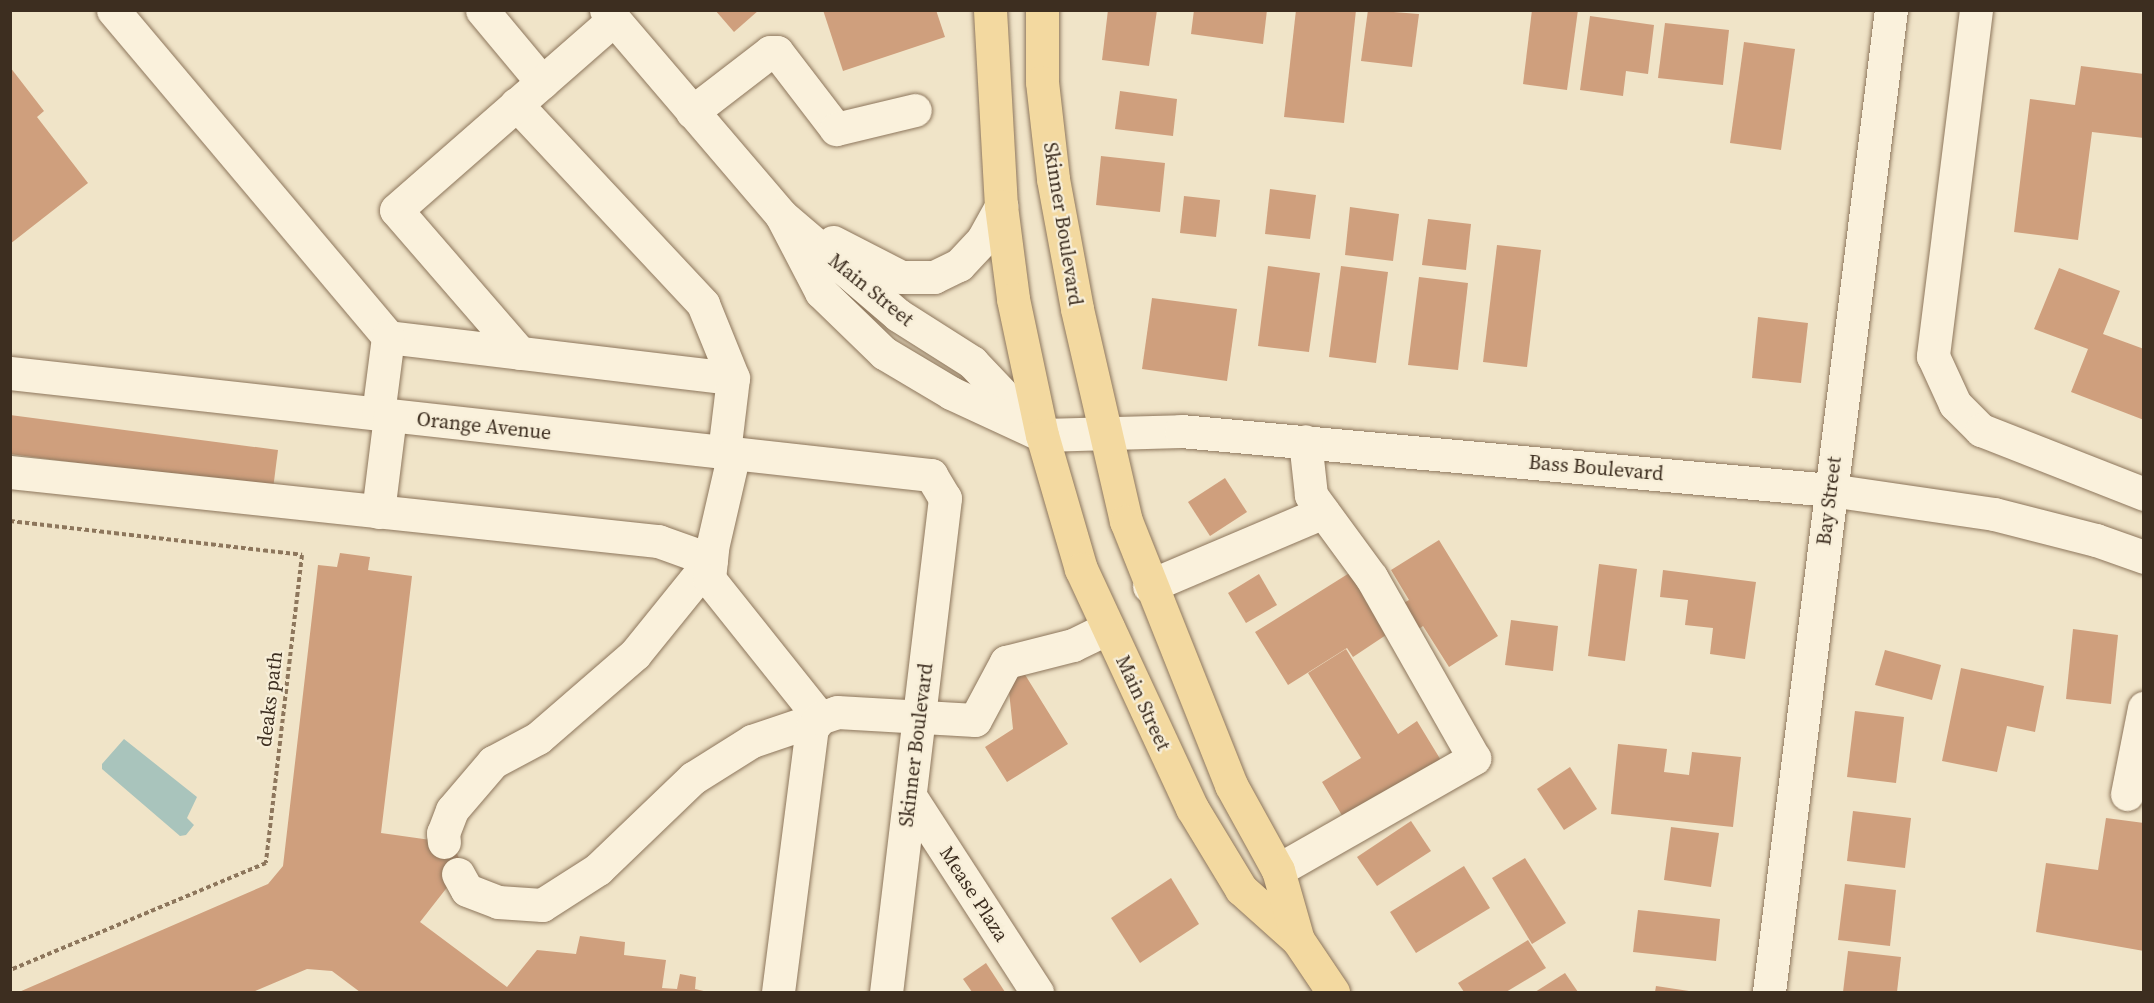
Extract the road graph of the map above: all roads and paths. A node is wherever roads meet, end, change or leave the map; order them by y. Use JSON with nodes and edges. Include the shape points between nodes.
{"nodes":[{"id":1,"x":113,"y":10,"type":"edge"},
{"id":2,"x":482,"y":10,"type":"edge"},
{"id":3,"x":990,"y":10,"type":"edge"},
{"id":4,"x":1042,"y":10,"type":"edge"},
{"id":5,"x":1891,"y":10,"type":"edge"},
{"id":6,"x":1976,"y":10,"type":"edge"},
{"id":7,"x":610,"y":15,"type":"edge"},
{"id":8,"x":542,"y":81,"type":"junction"},
{"id":9,"x":516,"y":104,"type":"junction"},
{"id":10,"x":915,"y":110,"type":"dead end"},
{"id":11,"x":692,"y":112,"type":"junction"},
{"id":12,"x":1001,"y":206,"type":"junction"},
{"id":13,"x":781,"y":215,"type":"junction"},
{"id":14,"x":388,"y":337,"type":"junction"},
{"id":15,"x":520,"y":353,"type":"junction"},
{"id":16,"x":10,"y":373,"type":"edge"},
{"id":17,"x":733,"y":378,"type":"junction"},
{"id":18,"x":384,"y":415,"type":"junction"},
{"id":19,"x":1106,"y":434,"type":"junction"},
{"id":20,"x":1042,"y":435,"type":"junction"},
{"id":21,"x":1305,"y":441,"type":"junction"},
{"id":22,"x":729,"y":453,"type":"junction"},
{"id":23,"x":10,"y":472,"type":"edge"},
{"id":24,"x":1830,"y":490,"type":"junction"},
{"id":25,"x":2144,"y":494,"type":"edge"},
{"id":26,"x":945,"y":498,"type":"joint"},
{"id":27,"x":378,"y":512,"type":"junction"},
{"id":28,"x":1323,"y":512,"type":"junction"},
{"id":29,"x":10,"y":521,"type":"edge"},
{"id":30,"x":2144,"y":557,"type":"edge"},
{"id":31,"x":711,"y":560,"type":"junction"},
{"id":32,"x":1149,"y":586,"type":"junction"},
{"id":33,"x":1108,"y":628,"type":"junction"},
{"id":34,"x":2144,"y":708,"type":"edge"},
{"id":35,"x":820,"y":718,"type":"junction"},
{"id":36,"x":919,"y":719,"type":"junction"},
{"id":37,"x":2127,"y":794,"type":"dead end"},
{"id":38,"x":910,"y":796,"type":"junction"},
{"id":39,"x":444,"y":842,"type":"dead end"},
{"id":40,"x":1278,"y":870,"type":"junction"},
{"id":41,"x":458,"y":874,"type":"dead end"},
{"id":42,"x":1298,"y":940,"type":"junction"},
{"id":43,"x":10,"y":970,"type":"edge"},
{"id":44,"x":778,"y":993,"type":"edge"},
{"id":45,"x":886,"y":993,"type":"edge"},
{"id":46,"x":1038,"y":993,"type":"edge"},
{"id":47,"x":1333,"y":993,"type":"edge"},
{"id":48,"x":1769,"y":993,"type":"edge"}],
"edges":[{"from":1,"to":14,"type":"street"},
{"from":2,"to":8,"type":"street"},
{"from":3,"to":12,"type":"main road"},
{"from":4,"to":19,"type":"main road","name":"Skinner Boulevard","via":[[1042,82],[1053,179]]},
{"from":5,"to":24,"type":"street","name":"Bay Street"},
{"from":6,"to":25,"type":"street","via":[[1933,356],[1955,404],[1981,430]]},
{"from":7,"to":8,"type":"street"},
{"from":7,"to":11,"type":"street","name":"Main Street"},
{"from":8,"to":9,"type":"street"},
{"from":9,"to":15,"type":"street","via":[[396,210]]},
{"from":9,"to":17,"type":"street","via":[[703,304]]},
{"from":10,"to":11,"type":"street","via":[[836,129],[777,52],[770,52]]},
{"from":11,"to":13,"type":"street","name":"Main Street"},
{"from":12,"to":13,"type":"street","via":[[983,239],[959,265],[934,277],[901,277]]},
{"from":12,"to":20,"type":"main road","via":[[1014,306]]},
{"from":13,"to":20,"type":"street","name":"Main Street","via":[[898,315],[972,363]]},
{"from":14,"to":15,"type":"street"},
{"from":14,"to":18,"type":"street"},
{"from":15,"to":17,"type":"street"},
{"from":16,"to":18,"type":"street","name":"Orange Avenue"},
{"from":17,"to":22,"type":"street"},
{"from":18,"to":22,"type":"street","name":"Orange Avenue"},
{"from":18,"to":27,"type":"street"},
{"from":19,"to":20,"type":"street","name":"Bass Boulevard"},
{"from":19,"to":21,"type":"street","name":"Bass Boulevard","via":[[1181,431]]},
{"from":19,"to":32,"type":"main road","name":"Main Street","via":[[1126,521]]},
{"from":20,"to":33,"type":"main road","name":"Main Street","via":[[1081,570]]},
{"from":21,"to":24,"type":"street","name":"Bass Boulevard"},
{"from":21,"to":28,"type":"street","via":[[1311,495]]},
{"from":22,"to":26,"type":"street","name":"Orange Avenue","via":[[932,475]]},
{"from":22,"to":31,"type":"street"},
{"from":23,"to":27,"type":"street"},
{"from":24,"to":30,"type":"street","name":"Bass Boulevard","via":[[1994,514]]},
{"from":24,"to":48,"type":"street","name":"Bay Street"},
{"from":26,"to":36,"type":"street","name":"Skinner Boulevard"},
{"from":27,"to":31,"type":"street","via":[[658,541]]},
{"from":28,"to":32,"type":"street"},
{"from":28,"to":40,"type":"street","via":[[1371,577],[1474,758]]},
{"from":29,"to":43,"type":"path","name":"deaks path","via":[[302,555],[266,863]]},
{"from":31,"to":35,"type":"street","via":[[709,579]]},
{"from":31,"to":39,"type":"street","via":[[635,654],[538,738],[493,762],[452,810],[443,833]]},
{"from":32,"to":40,"type":"main road","name":"Main Street","via":[[1231,785]]},
{"from":33,"to":36,"type":"street","via":[[1073,645],[1006,662],[975,720]]},
{"from":33,"to":42,"type":"main road","name":"Main Street","via":[[1192,808],[1241,890]]},
{"from":34,"to":37,"type":"street"},
{"from":35,"to":36,"type":"street","via":[[837,712]]},
{"from":35,"to":41,"type":"street","via":[[752,741],[693,778],[598,869],[542,905],[498,903],[468,890]]},
{"from":35,"to":44,"type":"street","via":[[812,728]]},
{"from":36,"to":38,"type":"street","name":"Skinner Boulevard"},
{"from":38,"to":45,"type":"street","name":"Skinner Boulevard"},
{"from":38,"to":46,"type":"street","name":"Mease Plaza"},
{"from":40,"to":42,"type":"main road","name":"Main Street"},
{"from":42,"to":47,"type":"main road","name":"Main Street"}]}
